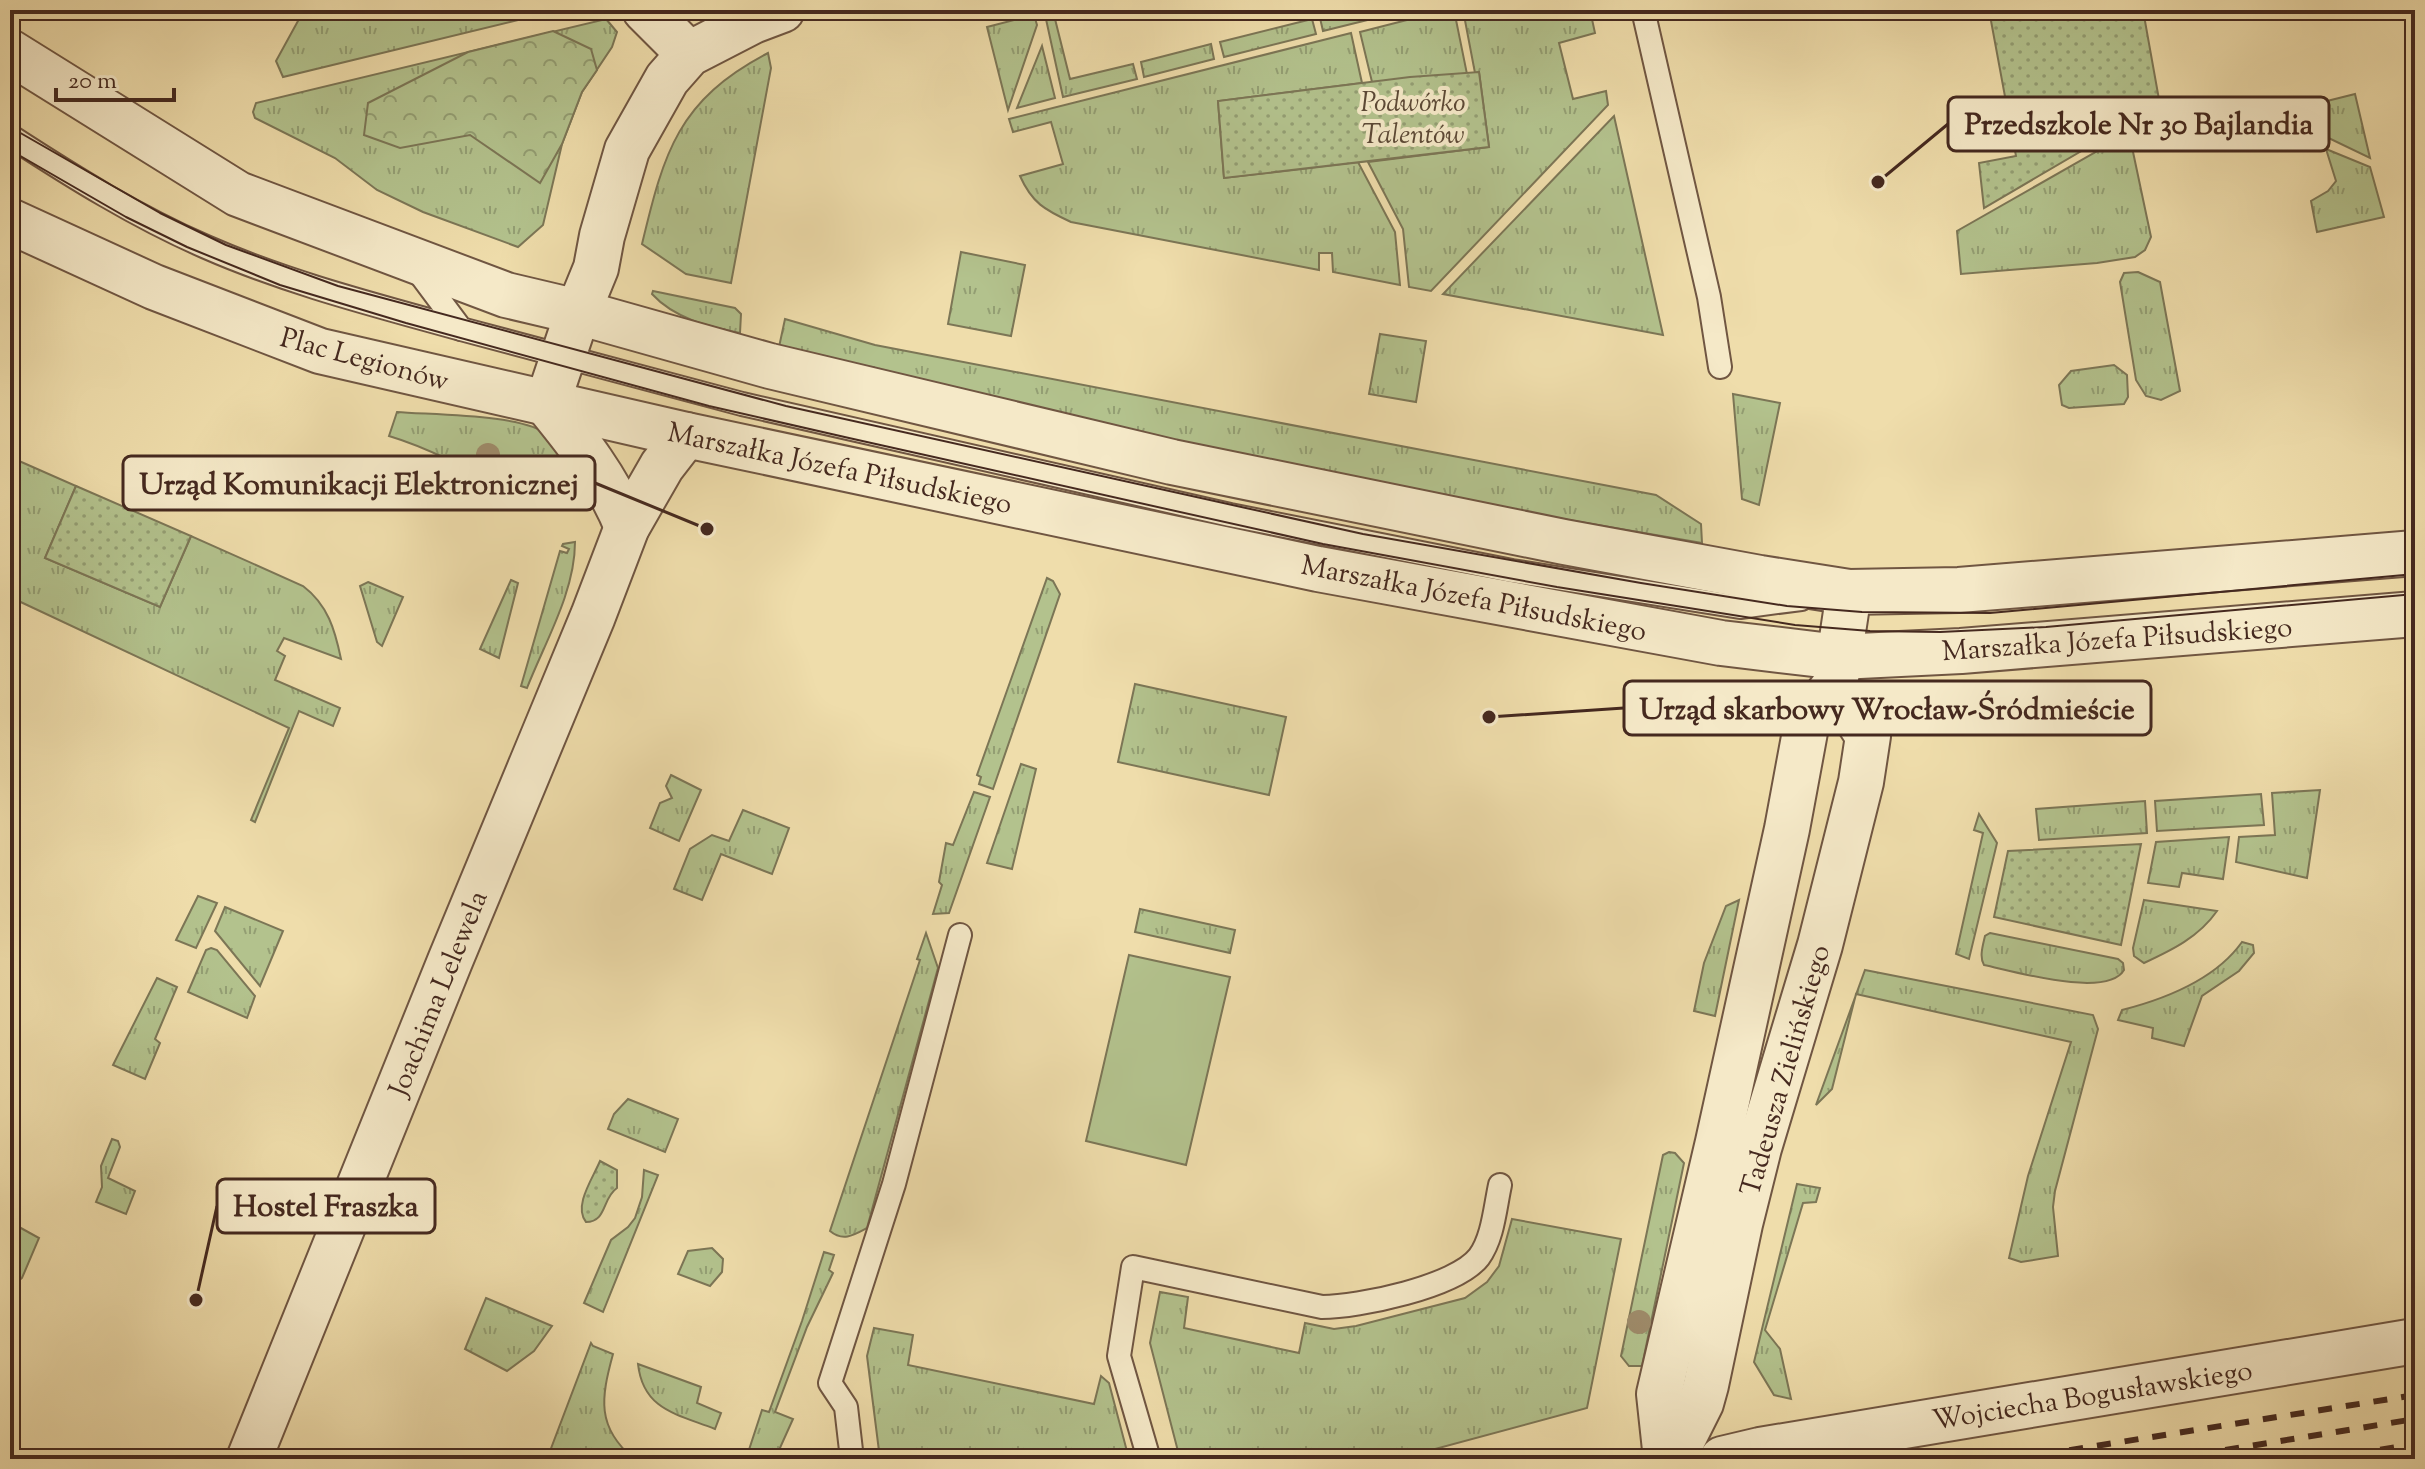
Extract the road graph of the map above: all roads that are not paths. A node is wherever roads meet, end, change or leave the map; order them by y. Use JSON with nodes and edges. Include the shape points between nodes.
{"nodes":[{"id":1,"x":645,"y":10,"type":"edge"},
{"id":2,"x":782,"y":10,"type":"edge"},
{"id":3,"x":1643,"y":10,"type":"edge"},
{"id":4,"x":10,"y":52,"type":"edge"},
{"id":5,"x":689,"y":54,"type":"junction"},
{"id":6,"x":10,"y":136,"type":"edge"},
{"id":7,"x":10,"y":221,"type":"edge"},
{"id":8,"x":409,"y":260,"type":"junction"},
{"id":9,"x":578,"y":312,"type":"junction"},
{"id":10,"x":461,"y":329,"type":"junction"},
{"id":11,"x":562,"y":357,"type":"junction"},
{"id":12,"x":1720,"y":367,"type":"dead end"},
{"id":13,"x":547,"y":404,"type":"junction"},
{"id":14,"x":686,"y":435,"type":"junction"},
{"id":15,"x":627,"y":527,"type":"junction"},
{"id":16,"x":2415,"y":553,"type":"edge"},
{"id":17,"x":1849,"y":592,"type":"junction"},
{"id":18,"x":2415,"y":614,"type":"edge"},
{"id":19,"x":1837,"y":671,"type":"junction"},
{"id":20,"x":960,"y":935,"type":"dead end"},
{"id":21,"x":1741,"y":1035,"type":"junction"},
{"id":22,"x":1500,"y":1185,"type":"dead end"},
{"id":23,"x":1747,"y":1198,"type":"junction"},
{"id":24,"x":2415,"y":1341,"type":"edge"},
{"id":25,"x":249,"y":1459,"type":"edge"},
{"id":26,"x":852,"y":1459,"type":"edge"},
{"id":27,"x":1149,"y":1459,"type":"edge"},
{"id":28,"x":1666,"y":1459,"type":"edge"},
{"id":29,"x":1673,"y":1459,"type":"edge"},
{"id":30,"x":1722,"y":1459,"type":"edge"}],
"edges":[{"from":1,"to":5,"type":"street"},
{"from":2,"to":5,"type":"street"},
{"from":3,"to":12,"type":"lane","via":[[1709,297]]},
{"from":4,"to":8,"type":"street","via":[[238,194]]},
{"from":5,"to":9,"type":"street","via":[[667,79],[627,150],[596,268]]},
{"from":6,"to":10,"type":"lane","via":[[140,215],[206,247],[323,290]]},
{"from":7,"to":13,"type":"street","name":"Plac Legionów","via":[[154,287],[305,346]]},
{"from":8,"to":9,"type":"street","via":[[506,295]]},
{"from":8,"to":10,"type":"lane"},
{"from":9,"to":11,"type":"street"},
{"from":9,"to":17,"type":"street","via":[[770,366],[1172,462],[1564,542]]},
{"from":10,"to":11,"type":"lane"},
{"from":11,"to":13,"type":"street"},
{"from":11,"to":17,"type":"lane","via":[[742,404],[1230,515],[1512,571],[1740,607]]},
{"from":13,"to":14,"type":"street","name":"Marszałka Józefa Piłsudskiego"},
{"from":13,"to":15,"type":"street","via":[[609,489]]},
{"from":14,"to":15,"type":"street","name":"Joachima Lelewela"},
{"from":14,"to":19,"type":"street","name":"Marszałka Józefa Piłsudskiego","via":[[1318,569],[1721,643]]},
{"from":15,"to":25,"type":"street","name":"Joachima Lelewela"},
{"from":16,"to":17,"type":"street","via":[[1959,590]]},
{"from":17,"to":19,"type":"street","name":"Tadeusza Zielińskiego"},
{"from":18,"to":19,"type":"street","name":"Marszałka Józefa Piłsudskiego","via":[[1961,651]]},
{"from":19,"to":21,"type":"street","name":"Tadeusza Zielińskiego","via":[[1807,721]]},
{"from":19,"to":23,"type":"street","name":"Tadeusza Zielińskiego","via":[[1868,736],[1865,761],[1820,945]]},
{"from":20,"to":26,"type":"lane","via":[[894,1184],[830,1383],[846,1407]]},
{"from":21,"to":23,"type":"lane"},
{"from":21,"to":28,"type":"street","name":"Tadeusza Zielińskiego","via":[[1659,1394]]},
{"from":22,"to":27,"type":"lane","via":[[1487,1240],[1468,1268],[1448,1280],[1346,1307],[1322,1307],[1133,1267],[1119,1356]]},
{"from":23,"to":29,"type":"street","name":"Tadeusza Zielińskiego","via":[[1701,1403]]},
{"from":24,"to":30,"type":"street","name":"Wojciecha Bogusławskiego"}]}
